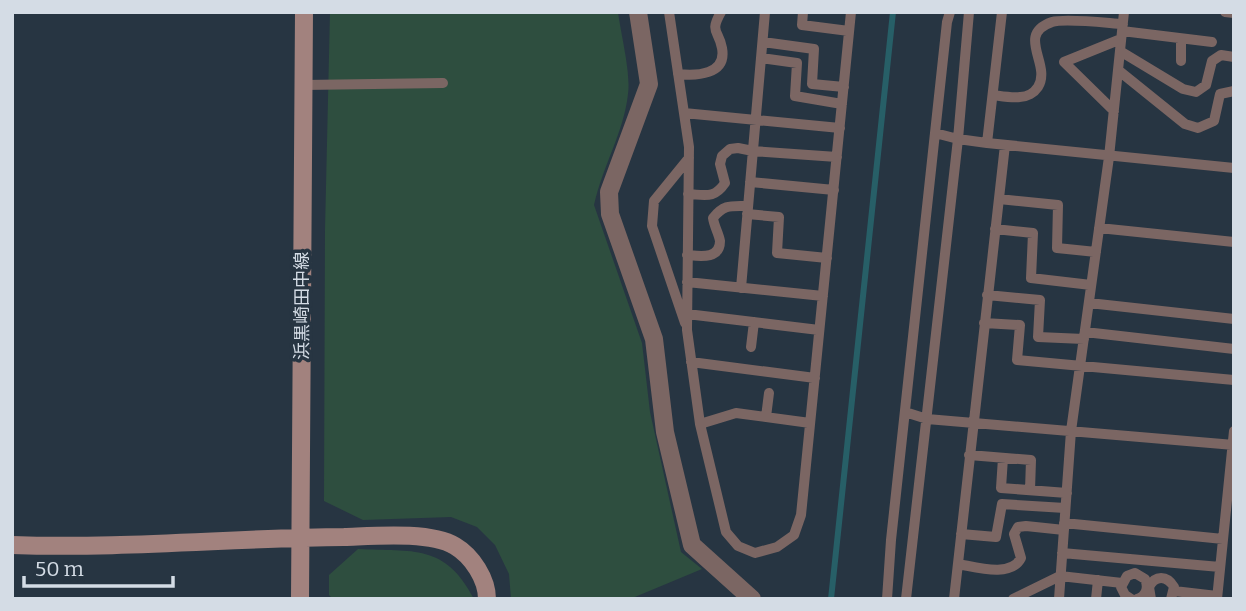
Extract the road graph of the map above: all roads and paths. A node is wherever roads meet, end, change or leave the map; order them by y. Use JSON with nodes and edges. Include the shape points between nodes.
{"nodes":[{"id":1,"x":304,"y":12,"type":"edge"},
{"id":2,"x":638,"y":12,"type":"edge"},
{"id":3,"x":669,"y":12,"type":"edge"},
{"id":4,"x":721,"y":12,"type":"edge"},
{"id":5,"x":765,"y":12,"type":"edge"},
{"id":6,"x":803,"y":12,"type":"edge"},
{"id":7,"x":851,"y":12,"type":"edge"},
{"id":8,"x":950,"y":12,"type":"edge"},
{"id":9,"x":969,"y":12,"type":"edge"},
{"id":10,"x":1002,"y":12,"type":"edge"},
{"id":11,"x":1124,"y":12,"type":"edge"},
{"id":12,"x":1225,"y":12,"type":"edge"},
{"id":13,"x":1234,"y":13,"type":"edge"},
{"id":14,"x":849,"y":31,"type":"junction"},
{"id":15,"x":1122,"y":32,"type":"junction"},
{"id":16,"x":1181,"y":39,"type":"junction"},
{"id":17,"x":1212,"y":42,"type":"dead end"},
{"id":18,"x":763,"y":43,"type":"junction"},
{"id":19,"x":1120,"y":51,"type":"junction"},
{"id":20,"x":1234,"y":57,"type":"edge"},
{"id":21,"x":761,"y":58,"type":"junction"},
{"id":22,"x":1181,"y":61,"type":"dead end"},
{"id":23,"x":1118,"y":70,"type":"junction"},
{"id":24,"x":678,"y":74,"type":"junction"},
{"id":25,"x":443,"y":83,"type":"dead end"},
{"id":26,"x":304,"y":85,"type":"junction"},
{"id":27,"x":844,"y":87,"type":"junction"},
{"id":28,"x":1234,"y":91,"type":"edge"},
{"id":29,"x":992,"y":95,"type":"junction"},
{"id":30,"x":842,"y":104,"type":"junction"},
{"id":31,"x":1114,"y":111,"type":"junction"},
{"id":32,"x":684,"y":113,"type":"junction"},
{"id":33,"x":756,"y":120,"type":"junction"},
{"id":34,"x":840,"y":128,"type":"junction"},
{"id":35,"x":935,"y":133,"type":"junction"},
{"id":36,"x":958,"y":139,"type":"junction"},
{"id":37,"x":987,"y":143,"type":"junction"},
{"id":38,"x":1005,"y":145,"type":"junction"},
{"id":39,"x":753,"y":151,"type":"junction"},
{"id":40,"x":837,"y":157,"type":"junction"},
{"id":41,"x":1109,"y":157,"type":"junction"},
{"id":42,"x":689,"y":158,"type":"junction"},
{"id":43,"x":1234,"y":169,"type":"edge"},
{"id":44,"x":750,"y":182,"type":"junction"},
{"id":45,"x":834,"y":190,"type":"junction"},
{"id":46,"x":688,"y":194,"type":"junction"},
{"id":47,"x":999,"y":199,"type":"junction"},
{"id":48,"x":748,"y":210,"type":"junction"},
{"id":49,"x":1099,"y":228,"type":"junction"},
{"id":50,"x":995,"y":229,"type":"junction"},
{"id":51,"x":1234,"y":242,"type":"edge"},
{"id":52,"x":1096,"y":252,"type":"junction"},
{"id":53,"x":687,"y":255,"type":"junction"},
{"id":54,"x":827,"y":258,"type":"junction"},
{"id":55,"x":687,"y":282,"type":"junction"},
{"id":56,"x":1091,"y":285,"type":"junction"},
{"id":57,"x":741,"y":288,"type":"junction"},
{"id":58,"x":987,"y":295,"type":"junction"},
{"id":59,"x":823,"y":296,"type":"junction"},
{"id":60,"x":1089,"y":303,"type":"junction"},
{"id":61,"x":687,"y":314,"type":"junction"},
{"id":62,"x":1234,"y":319,"type":"edge"},
{"id":63,"x":754,"y":322,"type":"junction"},
{"id":64,"x":984,"y":323,"type":"junction"},
{"id":65,"x":687,"y":330,"type":"junction"},
{"id":66,"x":820,"y":330,"type":"junction"},
{"id":67,"x":1084,"y":336,"type":"junction"},
{"id":68,"x":751,"y":347,"type":"dead end"},
{"id":69,"x":1234,"y":349,"type":"edge"},
{"id":70,"x":691,"y":362,"type":"junction"},
{"id":71,"x":1080,"y":367,"type":"junction"},
{"id":72,"x":815,"y":378,"type":"junction"},
{"id":73,"x":1234,"y":380,"type":"edge"},
{"id":74,"x":769,"y":393,"type":"dead end"},
{"id":75,"x":905,"y":412,"type":"junction"},
{"id":76,"x":766,"y":416,"type":"junction"},
{"id":77,"x":927,"y":418,"type":"junction"},
{"id":78,"x":973,"y":422,"type":"junction"},
{"id":79,"x":810,"y":423,"type":"junction"},
{"id":80,"x":700,"y":424,"type":"junction"},
{"id":81,"x":1071,"y":431,"type":"junction"},
{"id":82,"x":1234,"y":431,"type":"edge"},
{"id":83,"x":1233,"y":445,"type":"edge"},
{"id":84,"x":969,"y":455,"type":"junction"},
{"id":85,"x":1003,"y":458,"type":"junction"},
{"id":86,"x":1030,"y":490,"type":"junction"},
{"id":87,"x":1066,"y":493,"type":"junction"},
{"id":88,"x":1065,"y":508,"type":"junction"},
{"id":89,"x":1064,"y":526,"type":"junction"},
{"id":90,"x":961,"y":534,"type":"junction"},
{"id":91,"x":300,"y":537,"type":"junction"},
{"id":92,"x":1223,"y":538,"type":"junction"},
{"id":93,"x":12,"y":545,"type":"edge"},
{"id":94,"x":1062,"y":553,"type":"junction"},
{"id":95,"x":958,"y":564,"type":"junction"},
{"id":96,"x":1220,"y":567,"type":"junction"},
{"id":97,"x":1060,"y":576,"type":"junction"},
{"id":98,"x":1098,"y":580,"type":"junction"},
{"id":99,"x":1122,"y":583,"type":"junction"},
{"id":100,"x":1172,"y":595,"type":"edge"},
{"id":101,"x":1195,"y":596,"type":"edge"},
{"id":102,"x":1217,"y":597,"type":"edge"},
{"id":103,"x":300,"y":599,"type":"edge"},
{"id":104,"x":487,"y":599,"type":"edge"},
{"id":105,"x":752,"y":599,"type":"edge"},
{"id":106,"x":887,"y":599,"type":"edge"},
{"id":107,"x":906,"y":599,"type":"edge"},
{"id":108,"x":954,"y":599,"type":"edge"},
{"id":109,"x":1013,"y":599,"type":"edge"},
{"id":110,"x":1059,"y":599,"type":"edge"},
{"id":111,"x":1096,"y":599,"type":"edge"},
{"id":112,"x":1131,"y":599,"type":"edge"},
{"id":113,"x":1137,"y":599,"type":"edge"},
{"id":114,"x":1151,"y":599,"type":"edge"}],
"edges":[{"from":1,"to":26,"type":"main road","name":"浜黒崎田中線"},
{"from":2,"to":105,"type":"street","via":[[649,84],[609,192],[610,214],[654,339],[665,432],[692,545]]},
{"from":3,"to":24,"type":"lane"},
{"from":4,"to":24,"type":"lane","via":[[715,23],[722,48],[720,62],[709,74]]},
{"from":5,"to":18,"type":"lane"},
{"from":6,"to":14,"type":"lane","via":[[802,25]]},
{"from":7,"to":14,"type":"lane"},
{"from":8,"to":35,"type":"lane"},
{"from":9,"to":36,"type":"lane"},
{"from":10,"to":29,"type":"lane"},
{"from":11,"to":15,"type":"lane"},
{"from":12,"to":13,"type":"lane"},
{"from":14,"to":27,"type":"lane"},
{"from":15,"to":16,"type":"lane"},
{"from":15,"to":19,"type":"lane"},
{"from":15,"to":29,"type":"lane","via":[[1054,21],[1035,38],[1043,79],[1035,91],[1022,97]]},
{"from":15,"to":31,"type":"lane","via":[[1065,62]]},
{"from":16,"to":17,"type":"lane"},
{"from":16,"to":22,"type":"lane"},
{"from":18,"to":21,"type":"lane"},
{"from":18,"to":27,"type":"lane","via":[[814,49],[813,84]]},
{"from":19,"to":20,"type":"lane","via":[[1183,89],[1196,92],[1206,85],[1212,61],[1221,55]]},
{"from":19,"to":23,"type":"lane"},
{"from":21,"to":30,"type":"lane","via":[[797,63],[795,96]]},
{"from":21,"to":33,"type":"lane"},
{"from":23,"to":28,"type":"lane","via":[[1185,124],[1198,128],[1214,121],[1220,94]]},
{"from":23,"to":31,"type":"lane"},
{"from":24,"to":32,"type":"lane"},
{"from":25,"to":26,"type":"lane"},
{"from":26,"to":91,"type":"main road","name":"浜黒崎田中線"},
{"from":27,"to":30,"type":"lane"},
{"from":29,"to":37,"type":"lane"},
{"from":30,"to":34,"type":"lane"},
{"from":31,"to":41,"type":"lane"},
{"from":32,"to":33,"type":"lane"},
{"from":32,"to":42,"type":"lane"},
{"from":33,"to":34,"type":"lane"},
{"from":33,"to":39,"type":"lane"},
{"from":34,"to":40,"type":"lane"},
{"from":35,"to":36,"type":"lane"},
{"from":35,"to":75,"type":"lane"},
{"from":36,"to":37,"type":"lane"},
{"from":36,"to":77,"type":"lane"},
{"from":37,"to":38,"type":"lane"},
{"from":38,"to":41,"type":"lane"},
{"from":38,"to":47,"type":"lane"},
{"from":39,"to":40,"type":"lane"},
{"from":39,"to":44,"type":"lane"},
{"from":39,"to":46,"type":"lane","via":[[730,149],[722,156],[725,183],[719,192]]},
{"from":40,"to":45,"type":"lane"},
{"from":41,"to":43,"type":"lane"},
{"from":41,"to":49,"type":"lane"},
{"from":42,"to":46,"type":"lane"},
{"from":42,"to":65,"type":"lane","via":[[654,201],[652,226]]},
{"from":44,"to":45,"type":"lane"},
{"from":44,"to":48,"type":"lane"},
{"from":45,"to":54,"type":"lane"},
{"from":46,"to":53,"type":"lane"},
{"from":47,"to":50,"type":"lane"},
{"from":47,"to":52,"type":"lane","via":[[1058,205],[1058,247]]},
{"from":48,"to":53,"type":"lane","via":[[720,209],[713,219],[720,241],[716,252],[709,257]]},
{"from":48,"to":54,"type":"lane","via":[[779,217],[778,253]]},
{"from":48,"to":57,"type":"lane"},
{"from":49,"to":51,"type":"lane"},
{"from":49,"to":52,"type":"lane"},
{"from":50,"to":56,"type":"lane","via":[[1033,233],[1031,278]]},
{"from":50,"to":58,"type":"lane"},
{"from":52,"to":56,"type":"lane"},
{"from":53,"to":55,"type":"lane"},
{"from":54,"to":59,"type":"lane"},
{"from":55,"to":57,"type":"lane"},
{"from":55,"to":61,"type":"lane"},
{"from":56,"to":60,"type":"lane"},
{"from":57,"to":59,"type":"lane"},
{"from":58,"to":64,"type":"lane"},
{"from":58,"to":67,"type":"lane","via":[[1040,300],[1038,337]]},
{"from":59,"to":66,"type":"lane"},
{"from":60,"to":62,"type":"lane"},
{"from":60,"to":67,"type":"lane"},
{"from":61,"to":63,"type":"lane"},
{"from":61,"to":65,"type":"lane"},
{"from":63,"to":66,"type":"lane"},
{"from":63,"to":68,"type":"lane"},
{"from":64,"to":71,"type":"lane","via":[[1020,325],[1017,360]]},
{"from":64,"to":78,"type":"lane"},
{"from":65,"to":70,"type":"lane"},
{"from":66,"to":72,"type":"lane"},
{"from":67,"to":69,"type":"lane"},
{"from":67,"to":71,"type":"lane"},
{"from":70,"to":72,"type":"lane"},
{"from":70,"to":80,"type":"lane"},
{"from":71,"to":73,"type":"lane"},
{"from":71,"to":81,"type":"lane"},
{"from":72,"to":79,"type":"lane"},
{"from":74,"to":76,"type":"lane"},
{"from":75,"to":77,"type":"lane"},
{"from":75,"to":106,"type":"lane"},
{"from":76,"to":79,"type":"lane"},
{"from":76,"to":80,"type":"lane","via":[[736,413]]},
{"from":77,"to":78,"type":"lane"},
{"from":77,"to":107,"type":"lane"},
{"from":78,"to":81,"type":"lane"},
{"from":78,"to":84,"type":"lane"},
{"from":79,"to":80,"type":"lane","via":[[801,515],[794,535],[778,547],[755,552],[738,546],[726,532]]},
{"from":81,"to":83,"type":"lane"},
{"from":81,"to":87,"type":"lane"},
{"from":82,"to":83,"type":"lane"},
{"from":83,"to":92,"type":"lane"},
{"from":84,"to":85,"type":"lane"},
{"from":84,"to":90,"type":"lane"},
{"from":85,"to":86,"type":"lane","via":[[1031,460]]},
{"from":85,"to":86,"type":"lane","via":[[1001,488]]},
{"from":86,"to":87,"type":"lane"},
{"from":87,"to":88,"type":"lane"},
{"from":88,"to":89,"type":"lane"},
{"from":88,"to":90,"type":"lane","via":[[1002,504],[996,537]]},
{"from":89,"to":92,"type":"lane"},
{"from":89,"to":94,"type":"lane"},
{"from":89,"to":95,"type":"lane","via":[[1018,527],[1014,534],[1021,558],[1009,569]]},
{"from":90,"to":95,"type":"lane"},
{"from":91,"to":93,"type":"main road"},
{"from":91,"to":103,"type":"main road","name":"浜黒崎田中線"},
{"from":91,"to":104,"type":"main road","via":[[418,536],[454,545],[475,563]]},
{"from":92,"to":96,"type":"lane"},
{"from":94,"to":96,"type":"lane"},
{"from":94,"to":97,"type":"lane"},
{"from":95,"to":108,"type":"lane"},
{"from":96,"to":102,"type":"lane"},
{"from":97,"to":98,"type":"lane"},
{"from":97,"to":109,"type":"lane"},
{"from":97,"to":110,"type":"lane"},
{"from":98,"to":99,"type":"lane"},
{"from":98,"to":111,"type":"lane"},
{"from":99,"to":112,"type":"lane"},
{"from":99,"to":113,"type":"lane","via":[[1130,574],[1142,576],[1147,587]]},
{"from":100,"to":101,"type":"lane"},
{"from":100,"to":114,"type":"lane","via":[[1169,580],[1157,578],[1149,587]]},
{"from":101,"to":102,"type":"lane"}]}
